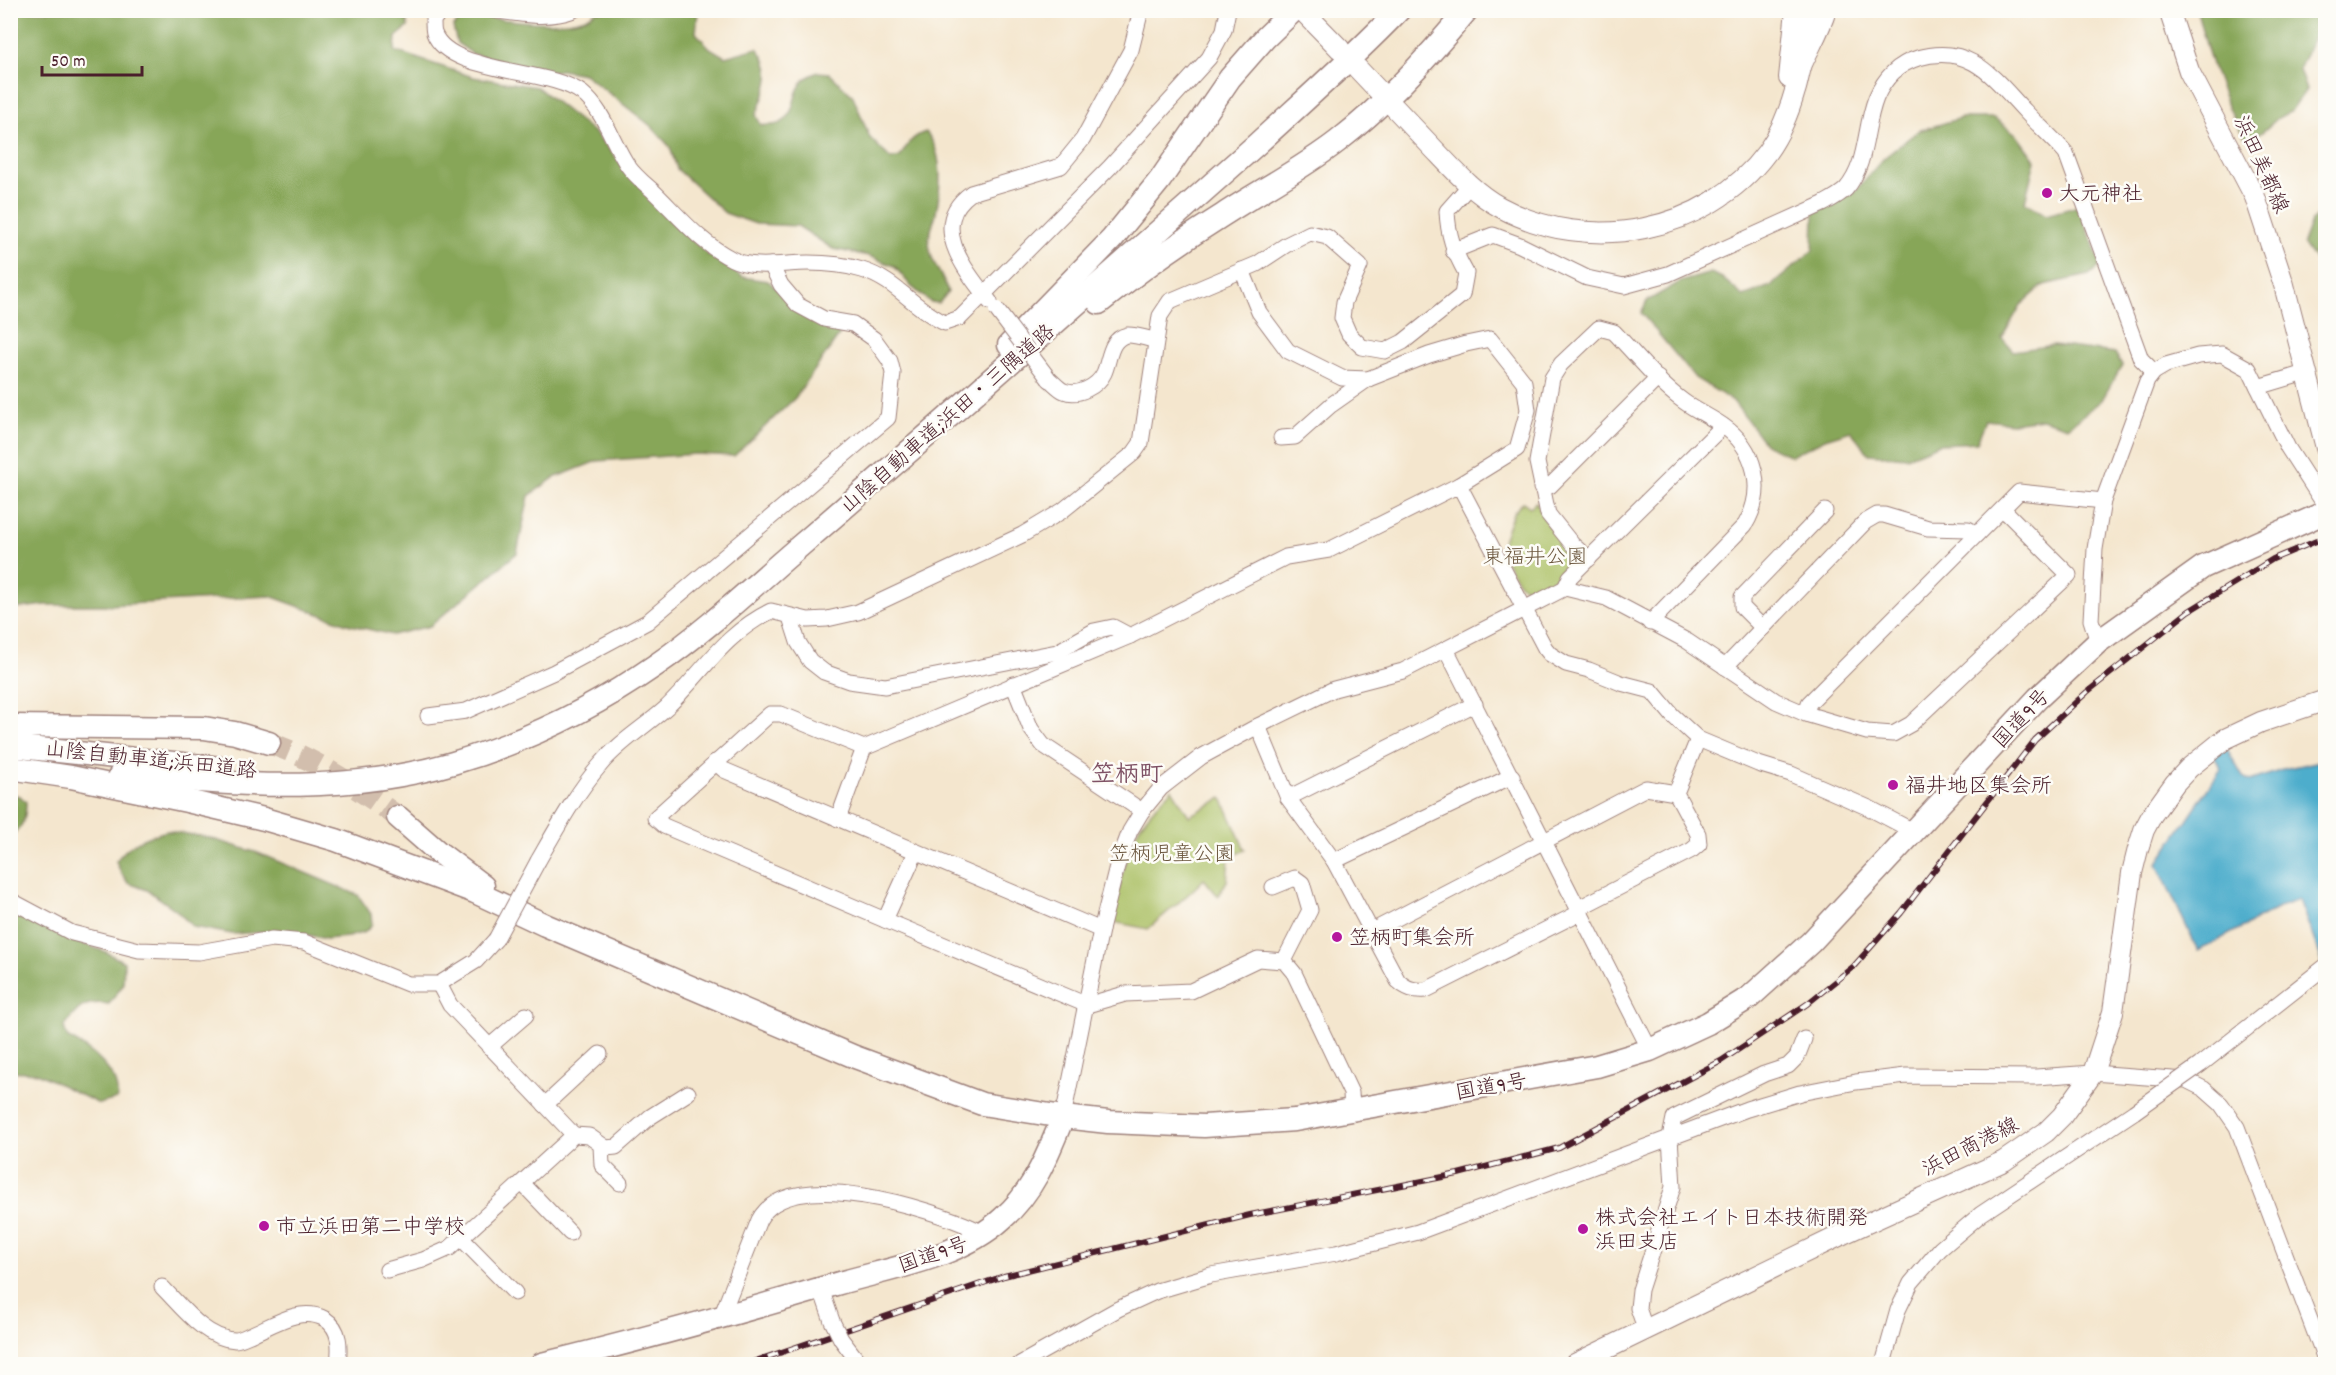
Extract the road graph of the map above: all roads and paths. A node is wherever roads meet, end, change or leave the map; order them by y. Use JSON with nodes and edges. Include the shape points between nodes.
{"nodes":[{"id":1,"x":442,"y":10,"type":"edge"},
{"id":2,"x":491,"y":10,"type":"edge"},
{"id":3,"x":574,"y":10,"type":"edge"},
{"id":4,"x":1141,"y":10,"type":"edge"},
{"id":5,"x":1228,"y":10,"type":"edge"},
{"id":6,"x":1294,"y":10,"type":"edge"},
{"id":7,"x":1302,"y":10,"type":"edge"},
{"id":8,"x":1399,"y":10,"type":"edge"},
{"id":9,"x":1467,"y":10,"type":"edge"},
{"id":10,"x":1796,"y":10,"type":"edge"},
{"id":11,"x":1810,"y":10,"type":"edge"},
{"id":12,"x":1826,"y":10,"type":"edge"},
{"id":13,"x":2169,"y":10,"type":"edge"},
{"id":14,"x":1340,"y":49,"type":"dead end"},
{"id":15,"x":1802,"y":65,"type":"junction"},
{"id":16,"x":1357,"y":68,"type":"dead end"},
{"id":17,"x":1387,"y":100,"type":"junction"},
{"id":18,"x":1783,"y":125,"type":"junction"},
{"id":19,"x":1470,"y":185,"type":"junction"},
{"id":20,"x":1454,"y":251,"type":"junction"},
{"id":21,"x":771,"y":265,"type":"junction"},
{"id":22,"x":1242,"y":270,"type":"junction"},
{"id":23,"x":984,"y":294,"type":"junction"},
{"id":24,"x":1155,"y":340,"type":"junction"},
{"id":25,"x":1020,"y":354,"type":"junction"},
{"id":26,"x":2154,"y":372,"type":"junction"},
{"id":27,"x":2305,"y":373,"type":"junction"},
{"id":28,"x":1658,"y":378,"type":"junction"},
{"id":29,"x":1368,"y":379,"type":"junction"},
{"id":30,"x":2258,"y":387,"type":"junction"},
{"id":31,"x":1723,"y":426,"type":"junction"},
{"id":32,"x":1281,"y":438,"type":"dead end"},
{"id":33,"x":2325,"y":448,"type":"edge"},
{"id":34,"x":885,"y":473,"type":"junction"},
{"id":35,"x":1459,"y":485,"type":"junction"},
{"id":36,"x":1541,"y":489,"type":"junction"},
{"id":37,"x":2103,"y":501,"type":"junction"},
{"id":38,"x":2325,"y":507,"type":"edge"},
{"id":39,"x":2003,"y":509,"type":"junction"},
{"id":40,"x":1826,"y":511,"type":"dead end"},
{"id":41,"x":2325,"y":512,"type":"edge"},
{"id":42,"x":1977,"y":534,"type":"junction"},
{"id":43,"x":1589,"y":559,"type":"junction"},
{"id":44,"x":1565,"y":588,"type":"junction"},
{"id":45,"x":1525,"y":609,"type":"junction"},
{"id":46,"x":790,"y":617,"type":"junction"},
{"id":47,"x":1650,"y":623,"type":"junction"},
{"id":48,"x":1762,"y":628,"type":"junction"},
{"id":49,"x":1130,"y":636,"type":"junction"},
{"id":50,"x":2098,"y":642,"type":"junction"},
{"id":51,"x":1446,"y":649,"type":"junction"},
{"id":52,"x":1725,"y":667,"type":"junction"},
{"id":53,"x":1012,"y":684,"type":"junction"},
{"id":54,"x":2325,"y":700,"type":"edge"},
{"id":55,"x":1475,"y":704,"type":"junction"},
{"id":56,"x":1806,"y":714,"type":"junction"},
{"id":57,"x":428,"y":716,"type":"dead end"},
{"id":58,"x":10,"y":726,"type":"edge"},
{"id":59,"x":1258,"y":726,"type":"junction"},
{"id":60,"x":1698,"y":739,"type":"junction"},
{"id":61,"x":269,"y":743,"type":"tunnel mouth"},
{"id":62,"x":10,"y":746,"type":"edge"},
{"id":63,"x":864,"y":748,"type":"junction"},
{"id":64,"x":715,"y":762,"type":"junction"},
{"id":65,"x":10,"y":767,"type":"edge"},
{"id":66,"x":1512,"y":776,"type":"junction"},
{"id":67,"x":292,"y":779,"type":"junction"},
{"id":68,"x":1676,"y":793,"type":"junction"},
{"id":69,"x":1288,"y":798,"type":"junction"},
{"id":70,"x":1142,"y":811,"type":"junction"},
{"id":71,"x":398,"y":817,"type":"tunnel mouth"},
{"id":72,"x":838,"y":819,"type":"junction"},
{"id":73,"x":1913,"y":831,"type":"junction"},
{"id":74,"x":1545,"y":840,"type":"junction"},
{"id":75,"x":915,"y":852,"type":"junction"},
{"id":76,"x":1334,"y":861,"type":"junction"},
{"id":77,"x":1273,"y":886,"type":"dead end"},
{"id":78,"x":10,"y":900,"type":"edge"},
{"id":79,"x":1580,"y":910,"type":"junction"},
{"id":80,"x":885,"y":920,"type":"junction"},
{"id":81,"x":545,"y":925,"type":"junction"},
{"id":82,"x":1101,"y":930,"type":"junction"},
{"id":83,"x":1372,"y":931,"type":"junction"},
{"id":84,"x":1284,"y":961,"type":"junction"},
{"id":85,"x":2325,"y":966,"type":"edge"},
{"id":86,"x":439,"y":984,"type":"junction"},
{"id":87,"x":1087,"y":1005,"type":"junction"},
{"id":88,"x":526,"y":1015,"type":"dead end"},
{"id":89,"x":1804,"y":1039,"type":"dead end"},
{"id":90,"x":489,"y":1047,"type":"junction"},
{"id":91,"x":1650,"y":1050,"type":"junction"},
{"id":92,"x":600,"y":1054,"type":"dead end"},
{"id":93,"x":2093,"y":1073,"type":"junction"},
{"id":94,"x":688,"y":1093,"type":"dead end"},
{"id":95,"x":545,"y":1105,"type":"junction"},
{"id":96,"x":1352,"y":1111,"type":"junction"},
{"id":97,"x":1063,"y":1117,"type":"junction"},
{"id":98,"x":574,"y":1135,"type":"junction"},
{"id":99,"x":1670,"y":1137,"type":"junction"},
{"id":100,"x":601,"y":1146,"type":"junction"},
{"id":101,"x":522,"y":1183,"type":"junction"},
{"id":102,"x":620,"y":1183,"type":"dead end"},
{"id":103,"x":975,"y":1229,"type":"dead end"},
{"id":104,"x":570,"y":1233,"type":"dead end"},
{"id":105,"x":462,"y":1238,"type":"junction"},
{"id":106,"x":387,"y":1270,"type":"dead end"},
{"id":107,"x":162,"y":1287,"type":"dead end"},
{"id":108,"x":821,"y":1289,"type":"junction"},
{"id":109,"x":515,"y":1293,"type":"dead end"},
{"id":110,"x":721,"y":1317,"type":"junction"},
{"id":111,"x":1646,"y":1331,"type":"junction"},
{"id":112,"x":2325,"y":1362,"type":"edge"},
{"id":113,"x":338,"y":1365,"type":"edge"},
{"id":114,"x":542,"y":1365,"type":"edge"},
{"id":115,"x":860,"y":1365,"type":"edge"},
{"id":116,"x":1020,"y":1365,"type":"edge"},
{"id":117,"x":1575,"y":1365,"type":"edge"},
{"id":118,"x":1883,"y":1365,"type":"edge"}],
"edges":[{"from":1,"to":21,"type":"street","via":[[433,20],[434,33],[450,51],[469,61],[565,85],[581,93],[600,114],[637,178],[698,237],[735,261]]},
{"from":2,"to":3,"type":"street","via":[[544,16]]},
{"from":4,"to":23,"type":"street","via":[[1131,51],[1083,139],[1061,166],[971,193],[959,202],[951,240],[965,270]]},
{"from":5,"to":23,"type":"street","via":[[1224,30],[1209,58],[1110,167]]},
{"from":6,"to":34,"type":"highway","via":[[1230,78],[1160,180],[1112,239]]},
{"from":7,"to":14,"type":"main road"},
{"from":8,"to":25,"type":"highway","name":"山陰自動車道;浜田・三隅道路","via":[[1284,119]]},
{"from":9,"to":17,"type":"highway"},
{"from":10,"to":18,"type":"main road"},
{"from":11,"to":15,"type":"street"},
{"from":12,"to":15,"type":"main road"},
{"from":13,"to":27,"type":"main road","name":"浜田美都線","via":[[2189,71],[2255,197],[2284,285]]},
{"from":15,"to":18,"type":"main road"},
{"from":16,"to":17,"type":"main road"},
{"from":17,"to":19,"type":"main road"},
{"from":17,"to":25,"type":"highway","via":[[1320,154],[1142,268],[1073,324]]},
{"from":18,"to":19,"type":"main road","via":[[1766,153],[1724,193],[1695,212],[1663,225],[1630,231],[1565,231],[1500,207]]},
{"from":19,"to":20,"type":"street","via":[[1447,212]]},
{"from":20,"to":22,"type":"street","via":[[1466,273],[1462,295],[1403,342],[1385,351],[1362,347],[1349,334],[1342,318],[1344,302],[1360,266],[1327,237],[1310,233]]},
{"from":20,"to":26,"type":"street","via":[[1493,235],[1587,278],[1624,286],[1668,274],[1823,204],[1845,190],[1862,162],[1876,99],[1887,80],[1912,60],[1944,53],[1963,57],[1988,71],[2066,153],[2141,359]]},
{"from":21,"to":23,"type":"street","via":[[809,263],[861,269],[882,277],[933,318],[945,323],[960,318]]},
{"from":21,"to":57,"type":"street","via":[[798,305],[824,319],[853,324],[874,339],[890,361],[888,418],[647,622],[554,672],[466,711]]},
{"from":22,"to":24,"type":"street","via":[[1170,301],[1160,316]]},
{"from":22,"to":29,"type":"street","via":[[1259,312],[1288,351],[1342,378]]},
{"from":23,"to":24,"type":"street","bridge":true,"via":[[1049,380],[1065,392],[1081,392],[1096,384],[1118,340],[1128,335]]},
{"from":24,"to":46,"type":"street","via":[[1141,443],[1134,453],[1062,511],[1022,535],[858,612],[827,619]]},
{"from":25,"to":34,"type":"highway","name":"山陰自動車道;浜田・三隅道路"},
{"from":26,"to":30,"type":"street","via":[[2175,361],[2222,354],[2249,369]]},
{"from":26,"to":37,"type":"street","via":[[2147,381]]},
{"from":27,"to":30,"type":"street"},
{"from":27,"to":33,"type":"main road","name":"浜田美都線"},
{"from":28,"to":31,"type":"street","via":[[1682,400]]},
{"from":28,"to":36,"type":"street","via":[[1550,486]]},
{"from":28,"to":36,"type":"street","via":[[1614,332],[1599,328],[1561,364],[1552,378],[1537,462]]},
{"from":29,"to":32,"type":"street","via":[[1295,437]]},
{"from":29,"to":35,"type":"street","via":[[1429,355],[1490,339],[1524,381],[1528,410],[1517,449]]},
{"from":30,"to":38,"type":"street","via":[[2288,448]]},
{"from":31,"to":43,"type":"street"},
{"from":31,"to":47,"type":"street","via":[[1735,435],[1751,458],[1757,482],[1754,506],[1744,525]]},
{"from":34,"to":67,"type":"highway","name":"山陰自動車道;浜田・三隅道路","via":[[696,635],[656,665],[573,715],[452,763]]},
{"from":35,"to":45,"type":"street"},
{"from":35,"to":49,"type":"street","via":[[1329,550],[1286,557]]},
{"from":36,"to":43,"type":"street","via":[[1548,514]]},
{"from":37,"to":39,"type":"street","via":[[2019,492]]},
{"from":37,"to":50,"type":"street","via":[[2091,620]]},
{"from":39,"to":42,"type":"street"},
{"from":39,"to":56,"type":"street","via":[[2069,575],[1911,724],[1893,734],[1867,732]]},
{"from":40,"to":48,"type":"street","via":[[1742,597],[1742,607]]},
{"from":41,"to":50,"type":"highway","name":"国道9号","via":[[2203,567]]},
{"from":42,"to":48,"type":"street","via":[[1928,528],[1877,515],[1865,522]]},
{"from":42,"to":56,"type":"street","via":[[1809,703]]},
{"from":43,"to":44,"type":"street","via":[[1570,577]]},
{"from":44,"to":45,"type":"street"},
{"from":44,"to":47,"type":"street","via":[[1606,598]]},
{"from":45,"to":51,"type":"street"},
{"from":45,"to":60,"type":"street","via":[[1550,654],[1566,664],[1653,691]]},
{"from":46,"to":49,"type":"street","via":[[798,642],[810,661],[824,672],[867,685],[885,686],[1046,655],[1094,631],[1113,627]]},
{"from":46,"to":86,"type":"street","bridge":true,"via":[[771,611],[731,636],[666,707],[600,764],[538,861],[496,939],[476,961]]},
{"from":47,"to":52,"type":"street","via":[[1688,641]]},
{"from":48,"to":52,"type":"street"},
{"from":49,"to":53,"type":"street"},
{"from":50,"to":73,"type":"highway","name":"国道9号","via":[[2038,698]]},
{"from":51,"to":55,"type":"street"},
{"from":51,"to":59,"type":"street","via":[[1391,675],[1334,689]]},
{"from":52,"to":56,"type":"street","via":[[1776,701]]},
{"from":53,"to":63,"type":"street"},
{"from":53,"to":70,"type":"street","via":[[1031,729],[1043,745]]},
{"from":54,"to":93,"type":"main road","name":"浜田商港線","via":[[2225,739],[2189,768],[2152,815],[2132,873],[2113,1012]]},
{"from":55,"to":66,"type":"street"},
{"from":55,"to":69,"type":"street"},
{"from":58,"to":61,"type":"highway","via":[[204,728]]},
{"from":59,"to":69,"type":"street"},
{"from":59,"to":70,"type":"street","via":[[1186,767]]},
{"from":60,"to":68,"type":"street"},
{"from":60,"to":73,"type":"street","via":[[1801,778]]},
{"from":62,"to":67,"type":"highway","name":"山陰自動車道;浜田道路"},
{"from":63,"to":64,"type":"street","via":[[775,712]]},
{"from":63,"to":72,"type":"street"},
{"from":64,"to":72,"type":"street","via":[[724,770]]},
{"from":64,"to":80,"type":"street","via":[[655,818],[664,826]]},
{"from":65,"to":67,"type":"highway","name":"山陰自動車道;浜田道路","via":[[220,783]]},
{"from":65,"to":81,"type":"highway","via":[[274,822],[407,865]]},
{"from":66,"to":74,"type":"street"},
{"from":66,"to":76,"type":"street"},
{"from":68,"to":74,"type":"street","via":[[1646,788]]},
{"from":68,"to":79,"type":"street","via":[[1698,834],[1697,848]]},
{"from":69,"to":76,"type":"street"},
{"from":70,"to":82,"type":"street","via":[[1122,851]]},
{"from":71,"to":81,"type":"highway","via":[[470,877]]},
{"from":72,"to":75,"type":"street"},
{"from":73,"to":91,"type":"highway","name":"国道9号","via":[[1811,942],[1750,997],[1708,1023]]},
{"from":74,"to":79,"type":"street"},
{"from":74,"to":83,"type":"street"},
{"from":75,"to":80,"type":"street"},
{"from":75,"to":82,"type":"street"},
{"from":76,"to":83,"type":"street"},
{"from":77,"to":84,"type":"street","via":[[1295,878],[1302,883],[1310,910]]},
{"from":78,"to":86,"type":"street","via":[[72,933],[139,950],[199,952],[272,939],[304,942],[408,984]]},
{"from":79,"to":83,"type":"street","via":[[1426,990],[1410,989],[1398,981]]},
{"from":79,"to":91,"type":"street"},
{"from":80,"to":87,"type":"street"},
{"from":81,"to":97,"type":"highway","via":[[929,1086],[982,1104]]},
{"from":82,"to":87,"type":"street"},
{"from":84,"to":87,"type":"street","via":[[1257,959],[1191,991],[1125,994]]},
{"from":84,"to":96,"type":"street","via":[[1294,973],[1351,1093]]},
{"from":85,"to":118,"type":"street","bridge":true,"via":[[2200,1065],[1981,1214],[1940,1249],[1911,1283],[1898,1310]]},
{"from":86,"to":90,"type":"street","via":[[450,1005]]},
{"from":87,"to":97,"type":"street"},
{"from":88,"to":90,"type":"street"},
{"from":89,"to":99,"type":"street","via":[[1797,1057],[1788,1066],[1674,1118]]},
{"from":90,"to":95,"type":"street"},
{"from":91,"to":96,"type":"highway","name":"国道9号","via":[[1597,1066]]},
{"from":92,"to":95,"type":"street"},
{"from":93,"to":99,"type":"street","via":[[2036,1077],[1906,1076],[1856,1082],[1800,1093]]},
{"from":93,"to":111,"type":"main road","name":"浜田商港線","via":[[2046,1132],[2004,1161],[1843,1234]]},
{"from":93,"to":112,"type":"street","via":[[2186,1080],[2221,1104],[2237,1127]]},
{"from":94,"to":100,"type":"street","via":[[650,1117],[616,1147]]},
{"from":95,"to":98,"type":"street"},
{"from":96,"to":97,"type":"highway","name":"国道9号","via":[[1295,1120],[1204,1126]]},
{"from":97,"to":108,"type":"highway","name":"国道9号","via":[[1046,1160],[1027,1193],[973,1241],[945,1253]]},
{"from":98,"to":100,"type":"street","via":[[589,1136]]},
{"from":98,"to":101,"type":"street"},
{"from":99,"to":111,"type":"street","via":[[1673,1187],[1640,1290],[1638,1308]]},
{"from":99,"to":116,"type":"street","via":[[1418,1232],[1336,1253],[1211,1275],[1156,1291]]},
{"from":100,"to":102,"type":"street","via":[[603,1165]]},
{"from":101,"to":104,"type":"street"},
{"from":101,"to":105,"type":"street"},
{"from":103,"to":110,"type":"street","via":[[872,1196],[823,1193],[779,1201],[767,1208],[759,1220]]},
{"from":105,"to":106,"type":"street","via":[[438,1255]]},
{"from":105,"to":109,"type":"street"},
{"from":107,"to":113,"type":"street","via":[[216,1336],[237,1340],[298,1314],[316,1314],[337,1332]]},
{"from":108,"to":110,"type":"highway","name":"国道9号"},
{"from":108,"to":115,"type":"street","bridge":true,"via":[[841,1339]]},
{"from":110,"to":114,"type":"highway","name":"国道9号"},
{"from":111,"to":117,"type":"main road","name":"浜田商港線"}]}
